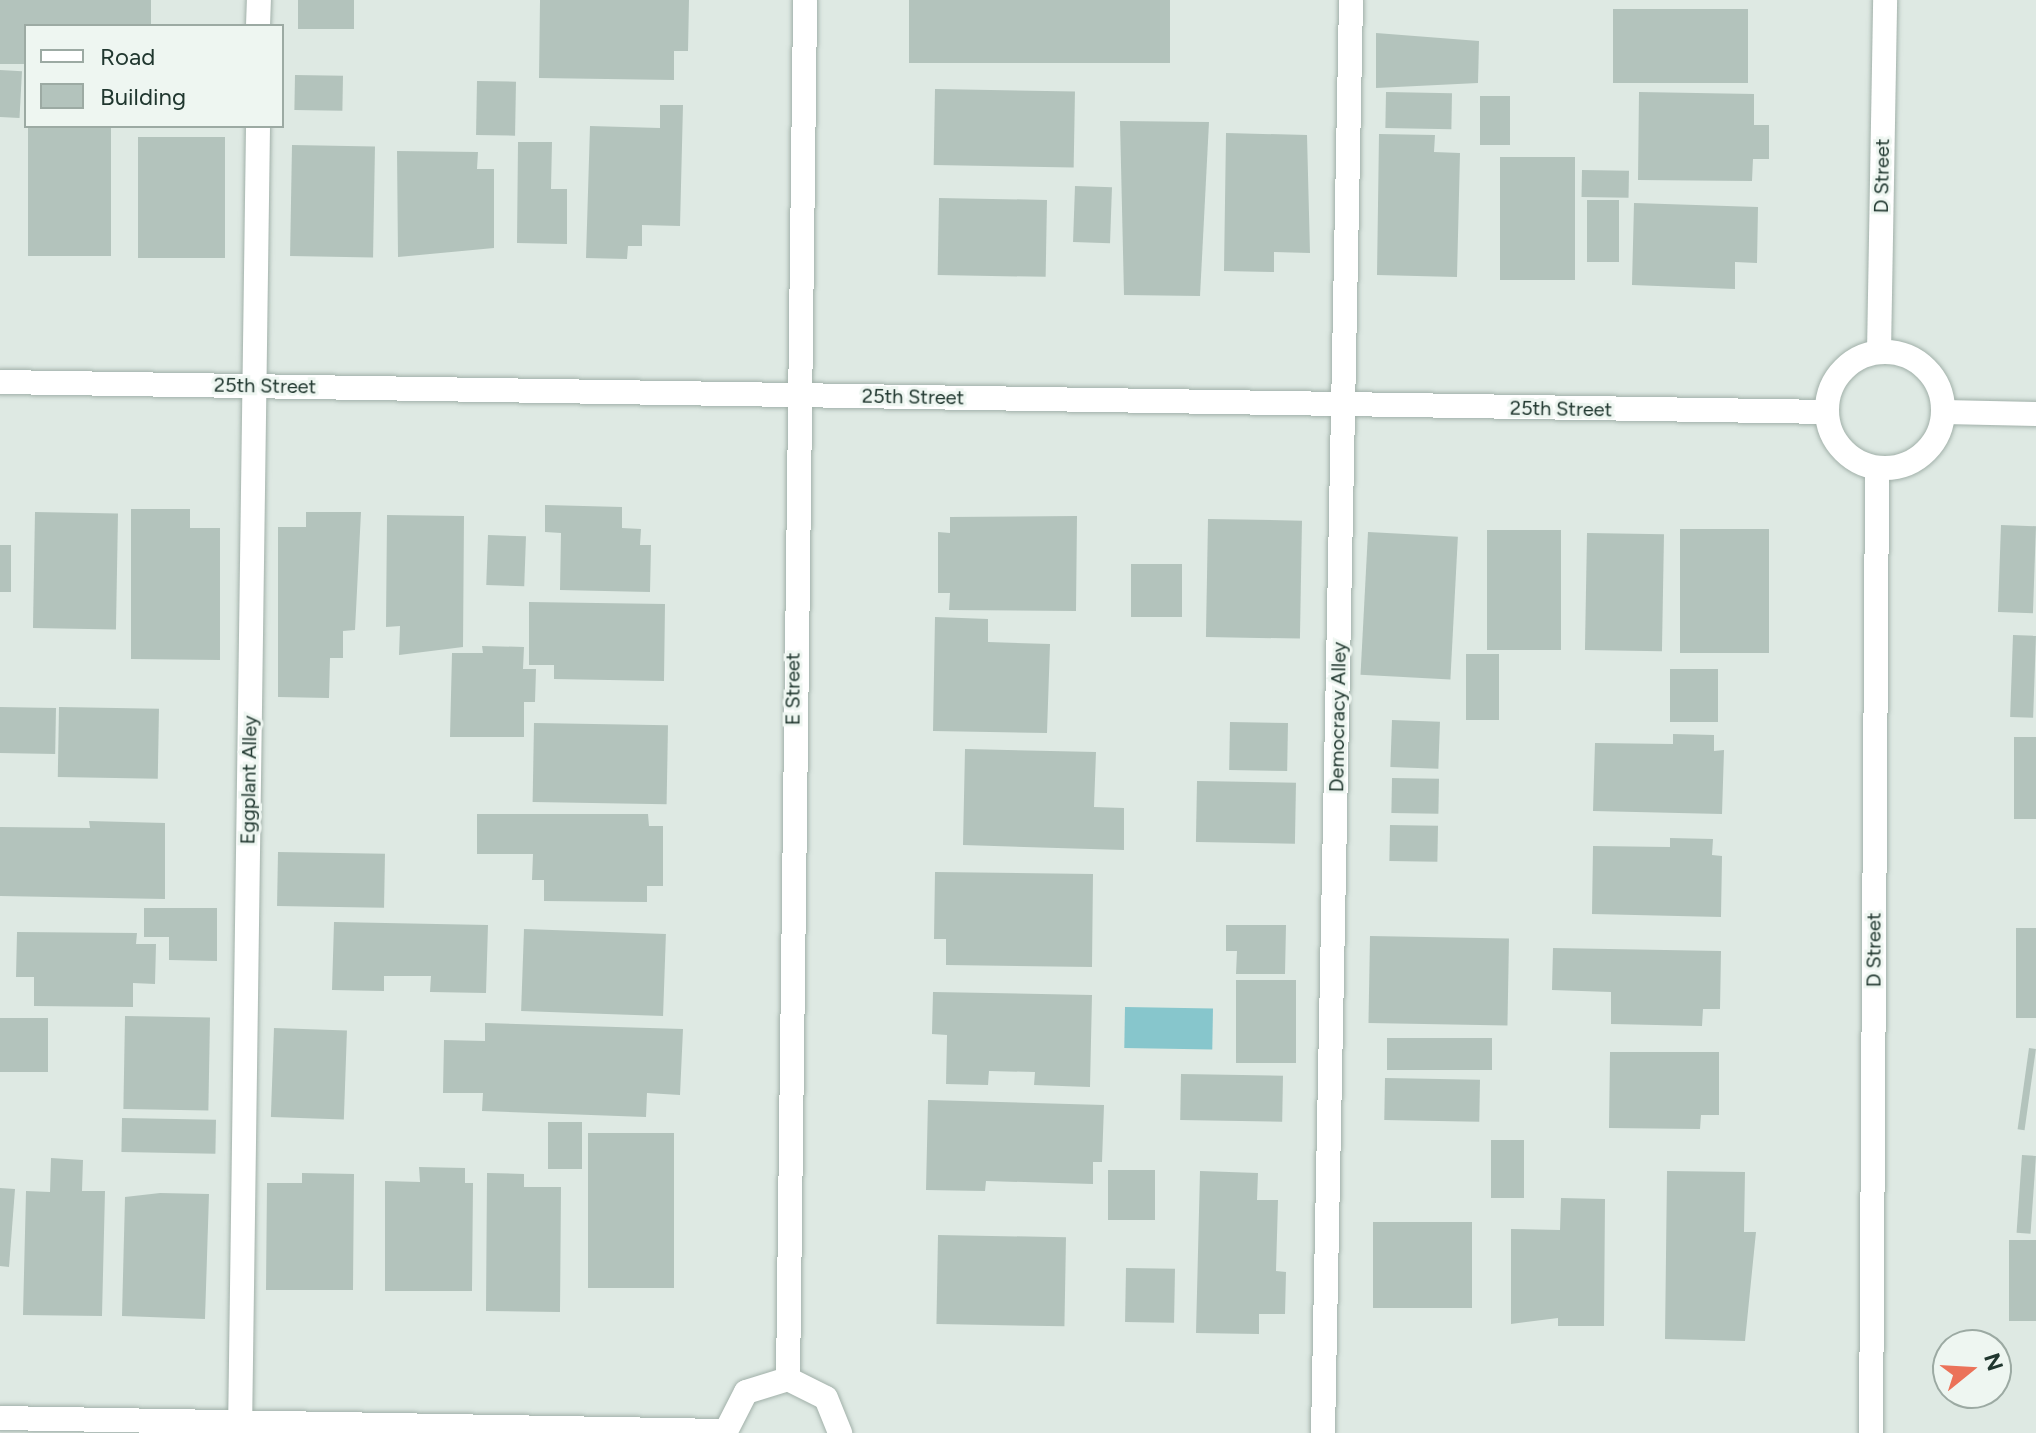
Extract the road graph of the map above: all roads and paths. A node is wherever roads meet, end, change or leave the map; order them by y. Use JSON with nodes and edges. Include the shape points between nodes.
{"nodes":[{"id":1,"x":259,"y":0,"type":"edge"},
{"id":2,"x":805,"y":0,"type":"edge"},
{"id":3,"x":1351,"y":0,"type":"edge"},
{"id":4,"x":1885,"y":0,"type":"edge"},
{"id":5,"x":258,"y":24,"type":"edge"},
{"id":6,"x":258,"y":128,"type":"edge"},
{"id":7,"x":1879,"y":352,"type":"junction"},
{"id":8,"x":0,"y":382,"type":"edge"},
{"id":9,"x":255,"y":385,"type":"junction"},
{"id":10,"x":797,"y":395,"type":"junction"},
{"id":11,"x":1346,"y":406,"type":"junction"},
{"id":12,"x":1826,"y":412,"type":"junction"},
{"id":13,"x":1944,"y":412,"type":"junction"},
{"id":14,"x":2036,"y":414,"type":"edge"},
{"id":15,"x":1877,"y":468,"type":"junction"},
{"id":16,"x":788,"y":1379,"type":"junction"},
{"id":17,"x":0,"y":1418,"type":"edge"},
{"id":18,"x":240,"y":1426,"type":"edge"},
{"id":19,"x":725,"y":1432,"type":"edge"},
{"id":20,"x":840,"y":1433,"type":"edge"},
{"id":21,"x":1323,"y":1433,"type":"edge"},
{"id":22,"x":1871,"y":1433,"type":"edge"}],
"edges":[{"from":1,"to":5,"type":"street"},
{"from":2,"to":10,"type":"street","name":"E Street"},
{"from":3,"to":11,"type":"street","name":"Democracy Alley"},
{"from":4,"to":7,"type":"street","name":"D Street"},
{"from":6,"to":9,"type":"street","name":"Eggplant Alley"},
{"from":7,"to":12,"type":"street","via":[[1844,368]]},
{"from":7,"to":13,"type":"street","via":[[1920,363],[1934,379]]},
{"from":8,"to":9,"type":"street","name":"25th Street"},
{"from":9,"to":10,"type":"street","name":"25th Street"},
{"from":9,"to":18,"type":"street","name":"Eggplant Alley"},
{"from":10,"to":11,"type":"street","name":"25th Street"},
{"from":10,"to":16,"type":"street","name":"E Street"},
{"from":11,"to":12,"type":"street","name":"25th Street"},
{"from":11,"to":21,"type":"street","name":"Democracy Alley"},
{"from":12,"to":15,"type":"street","via":[[1837,443]]},
{"from":13,"to":14,"type":"street"},
{"from":13,"to":15,"type":"street","via":[[1926,451],[1912,462]]},
{"from":15,"to":22,"type":"street","name":"D Street"},
{"from":16,"to":19,"type":"street","via":[[746,1392]]},
{"from":16,"to":20,"type":"street","via":[[826,1398]]},
{"from":17,"to":18,"type":"street"},
{"from":18,"to":19,"type":"street"}]}
